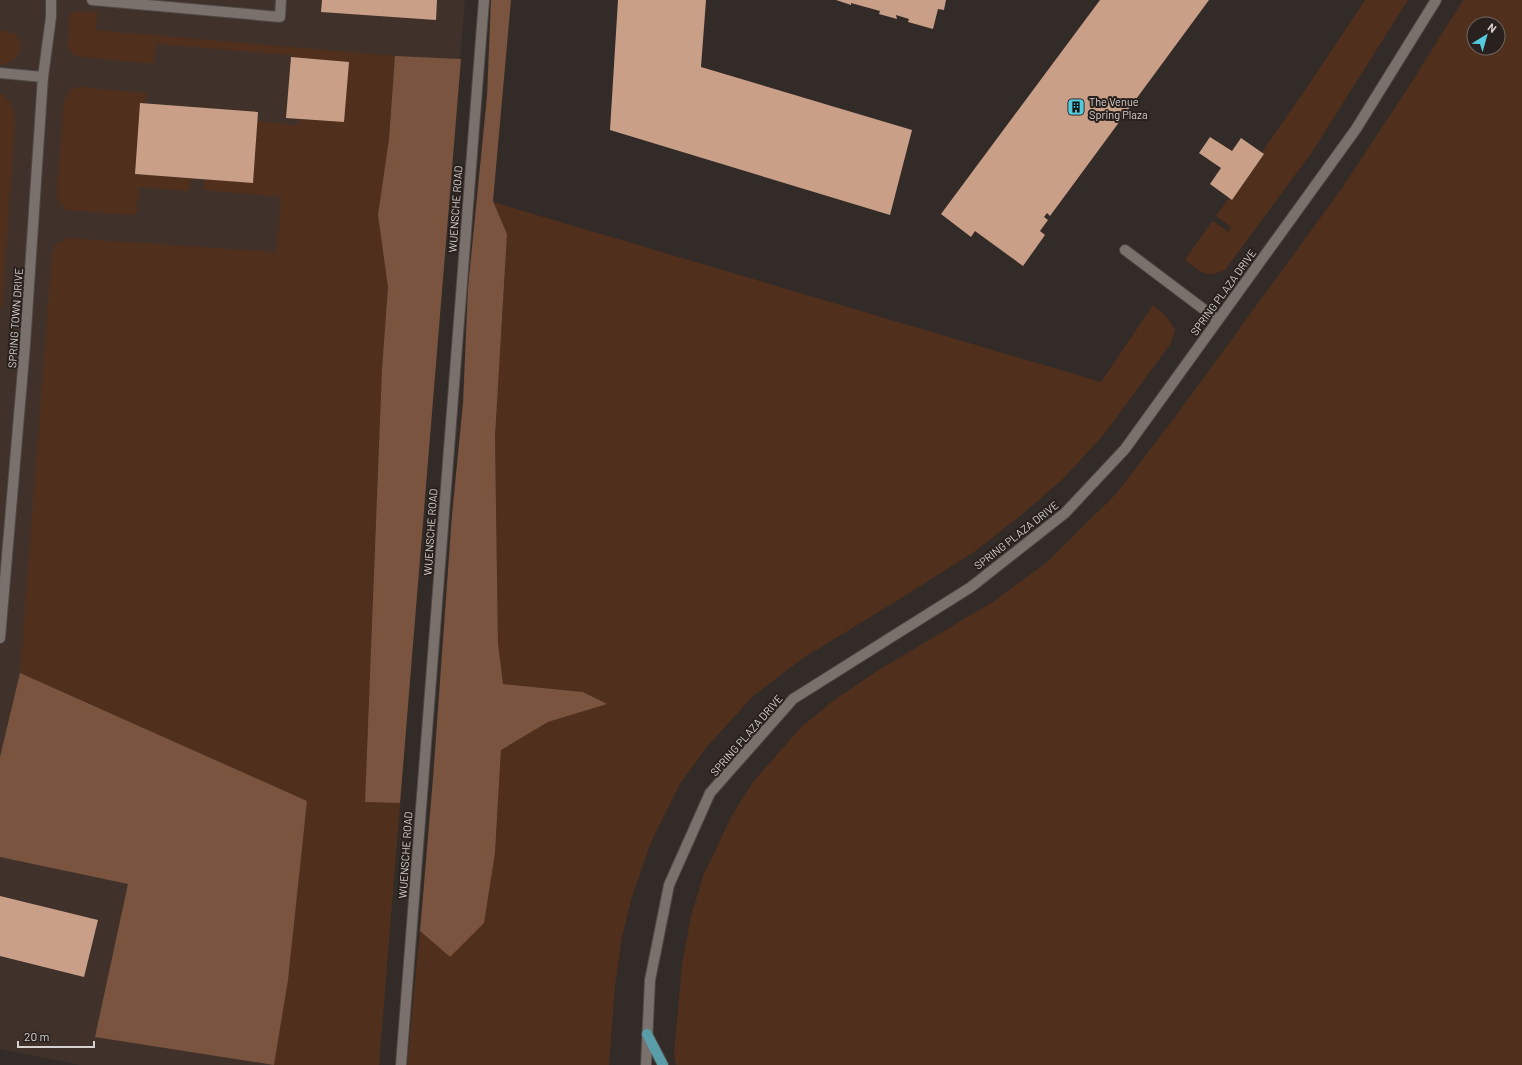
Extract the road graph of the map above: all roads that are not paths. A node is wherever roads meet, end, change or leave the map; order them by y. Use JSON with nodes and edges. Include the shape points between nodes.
{"nodes":[{"id":1,"x":50,"y":0,"type":"edge"},
{"id":2,"x":92,"y":0,"type":"edge"},
{"id":3,"x":281,"y":0,"type":"edge"},
{"id":4,"x":484,"y":0,"type":"edge"},
{"id":5,"x":1436,"y":0,"type":"edge"},
{"id":6,"x":0,"y":73,"type":"edge"},
{"id":7,"x":43,"y":77,"type":"junction"},
{"id":8,"x":1125,"y":250,"type":"dead end"},
{"id":9,"x":1218,"y":320,"type":"junction"},
{"id":10,"x":0,"y":638,"type":"edge"},
{"id":11,"x":647,"y":1034,"type":"junction"},
{"id":12,"x":401,"y":1065,"type":"edge"},
{"id":13,"x":646,"y":1065,"type":"edge"},
{"id":14,"x":663,"y":1065,"type":"edge"}],
"edges":[{"from":1,"to":7,"type":"street","name":"SPRING TOWN DRIVE","via":[[51,17]]},
{"from":2,"to":3,"type":"street","via":[[280,17]]},
{"from":4,"to":12,"type":"street","name":"WUENSCHE ROAD"},
{"from":5,"to":9,"type":"street","name":"SPRING PLAZA DRIVE","via":[[1356,129]]},
{"from":6,"to":7,"type":"street"},
{"from":7,"to":10,"type":"street","name":"SPRING TOWN DRIVE","via":[[24,353]]},
{"from":8,"to":9,"type":"street"},
{"from":9,"to":11,"type":"street","name":"SPRING PLAZA DRIVE","via":[[1125,449],[1065,513],[971,586],[792,699],[710,794],[669,885],[650,980]]},
{"from":11,"to":13,"type":"street","name":"SPRING PLAZA DRIVE"},
{"from":11,"to":14,"type":"main road"}]}
